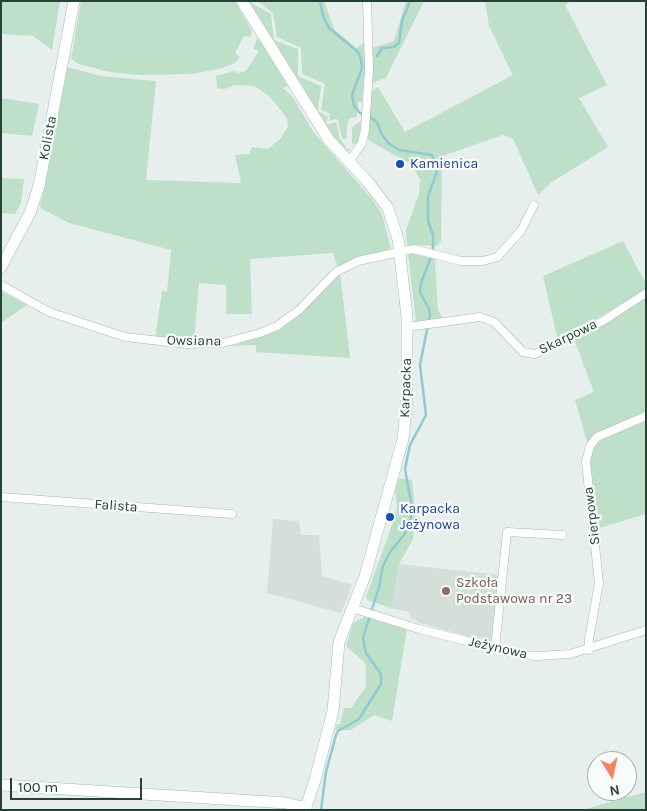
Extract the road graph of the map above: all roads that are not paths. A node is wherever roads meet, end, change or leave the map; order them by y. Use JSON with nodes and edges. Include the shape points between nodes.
{"nodes":[{"id":1,"x":74,"y":1,"type":"edge"},
{"id":2,"x":242,"y":1,"type":"edge"},
{"id":3,"x":367,"y":1,"type":"edge"},
{"id":4,"x":349,"y":162,"type":"junction"},
{"id":5,"x":534,"y":205,"type":"dead end"},
{"id":6,"x":400,"y":250,"type":"junction"},
{"id":7,"x":1,"y":267,"type":"edge"},
{"id":8,"x":1,"y":285,"type":"edge"},
{"id":9,"x":646,"y":293,"type":"edge"},
{"id":10,"x":407,"y":328,"type":"junction"},
{"id":11,"x":646,"y":416,"type":"edge"},
{"id":12,"x":1,"y":497,"type":"edge"},
{"id":13,"x":232,"y":514,"type":"dead end"},
{"id":14,"x":562,"y":535,"type":"dead end"},
{"id":15,"x":352,"y":608,"type":"junction"},
{"id":16,"x":646,"y":630,"type":"edge"},
{"id":17,"x":495,"y":648,"type":"junction"},
{"id":18,"x":589,"y":650,"type":"junction"},
{"id":19,"x":1,"y":785,"type":"edge"},
{"id":20,"x":305,"y":809,"type":"edge"}],
"edges":[{"from":1,"to":7,"type":"street","name":"Kolista","via":[[39,186],[30,213]]},
{"from":2,"to":4,"type":"street","name":"Karpacka","via":[[321,128]]},
{"from":3,"to":4,"type":"street","via":[[369,70],[365,122],[362,144]]},
{"from":4,"to":6,"type":"street","name":"Karpacka","via":[[388,208]]},
{"from":5,"to":6,"type":"street","via":[[522,231],[497,257],[475,261],[451,260],[412,249]]},
{"from":6,"to":8,"type":"street","name":"Owsiana","via":[[346,266],[283,322],[260,334],[223,343],[188,344],[108,332],[43,309]]},
{"from":6,"to":10,"type":"street","name":"Karpacka"},
{"from":9,"to":10,"type":"street","name":"Skarpowa","via":[[603,321],[535,354],[518,348],[488,318],[471,317]]},
{"from":10,"to":15,"type":"street","name":"Karpacka","via":[[407,398],[403,439],[365,576]]},
{"from":11,"to":18,"type":"street","name":"Sierpowa","via":[[597,437],[590,446],[586,462],[599,583]]},
{"from":12,"to":13,"type":"street","name":"Falista"},
{"from":14,"to":17,"type":"street","via":[[507,532]]},
{"from":15,"to":17,"type":"street","name":"Jeżynowa"},
{"from":15,"to":20,"type":"street","name":"Karpacka","via":[[338,647],[331,719]]},
{"from":16,"to":18,"type":"street","name":"Jeżynowa"},
{"from":17,"to":18,"type":"street","name":"Jeżynowa","via":[[538,656]]},
{"from":19,"to":20,"type":"street","via":[[286,804]]}]}
